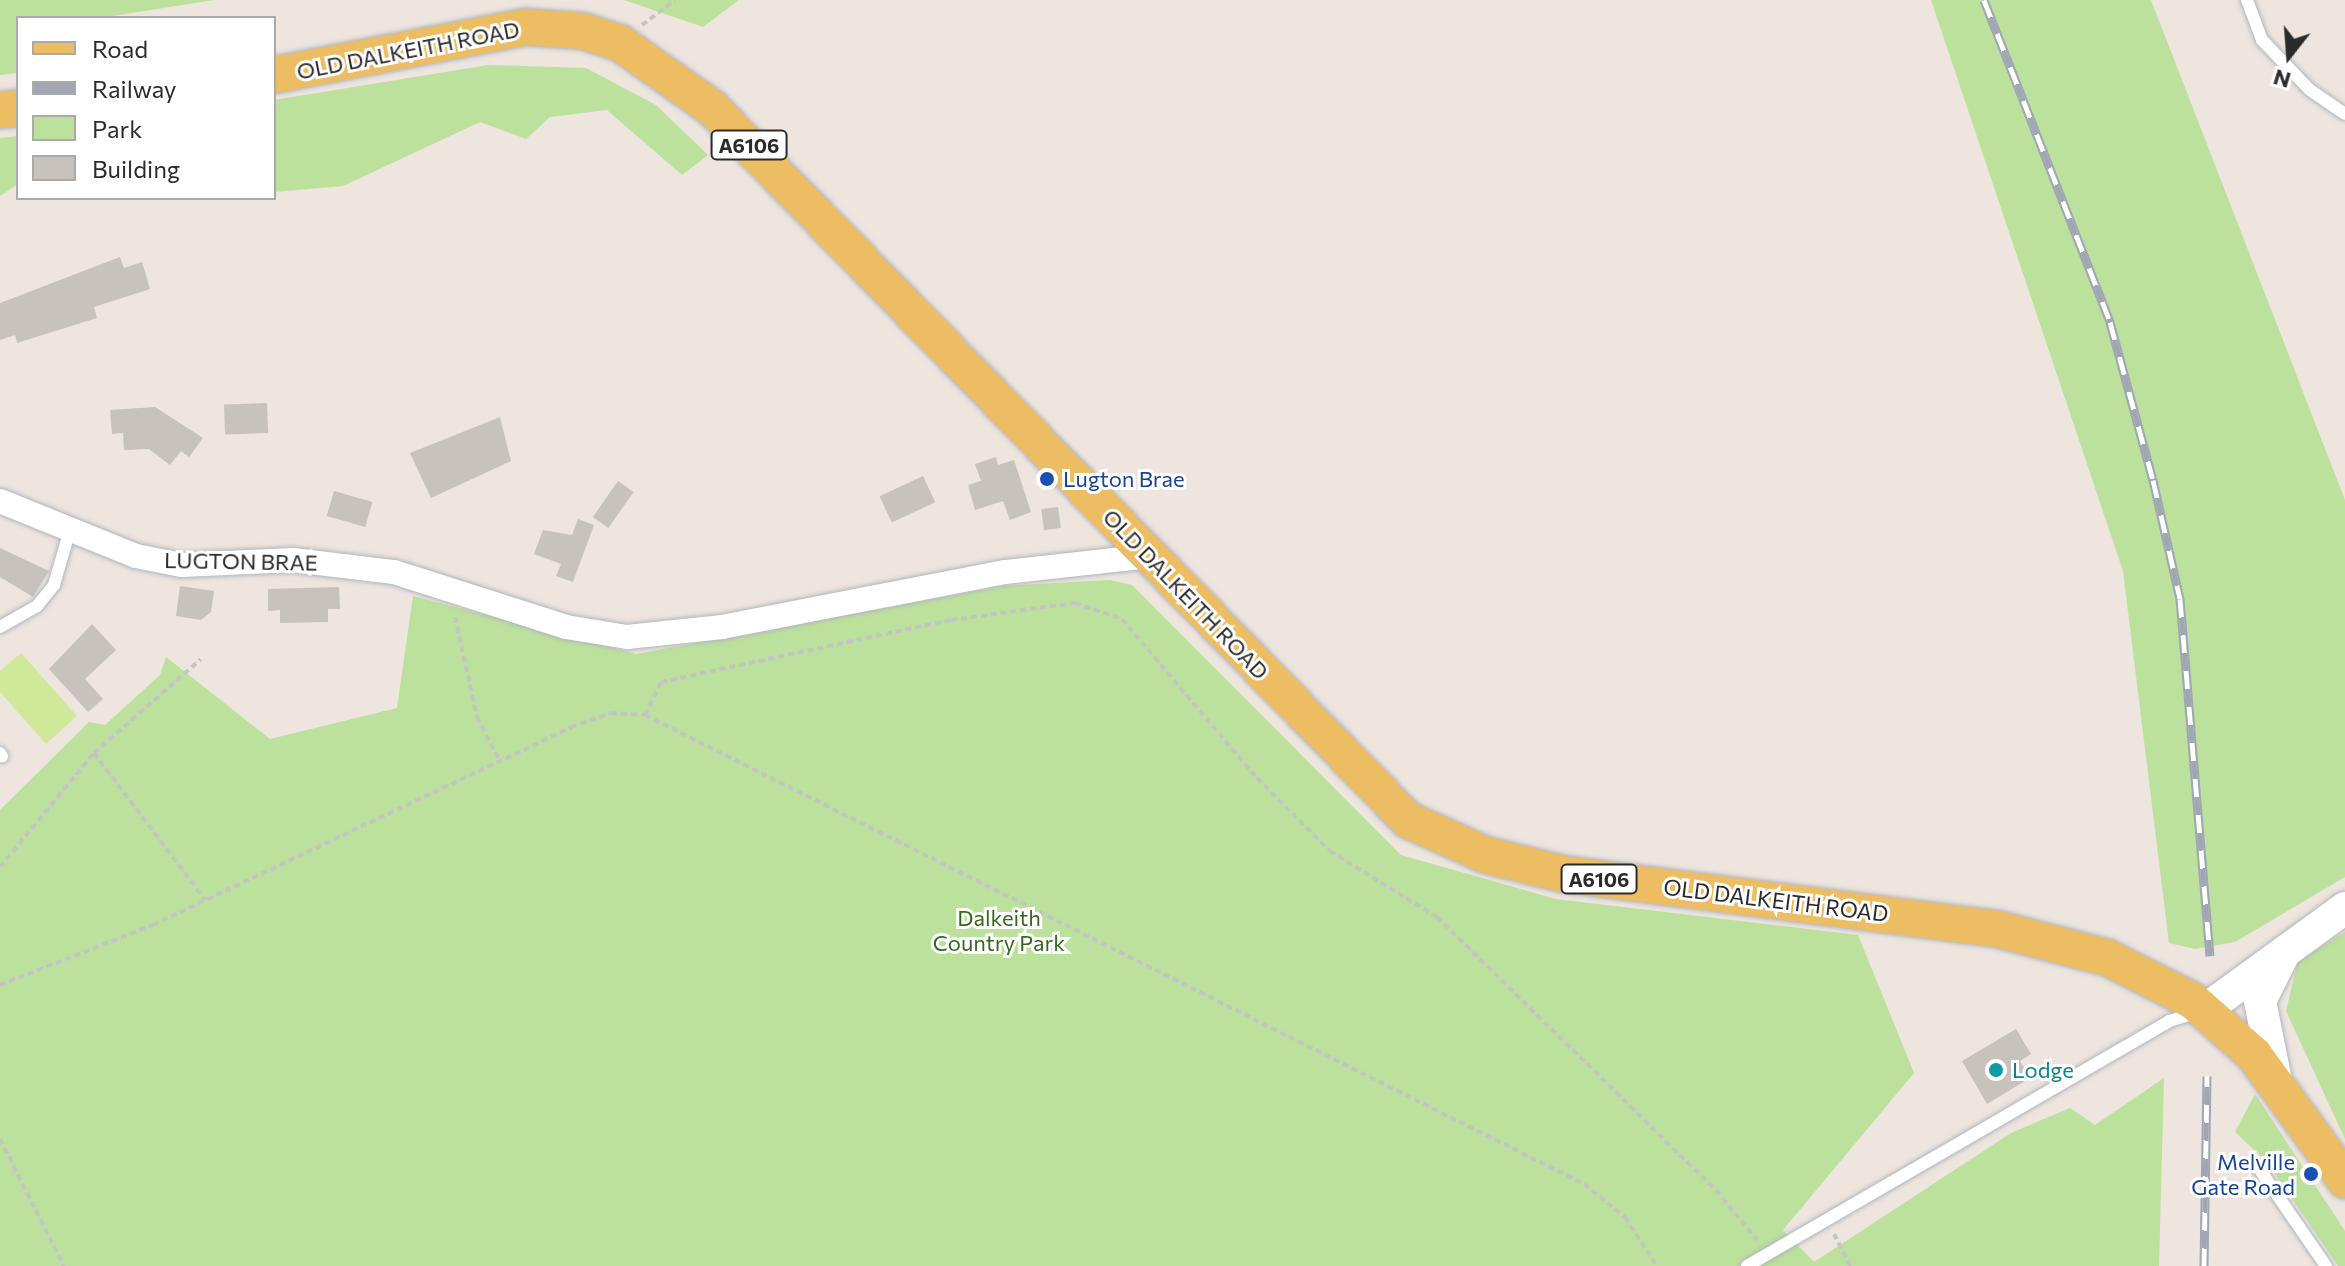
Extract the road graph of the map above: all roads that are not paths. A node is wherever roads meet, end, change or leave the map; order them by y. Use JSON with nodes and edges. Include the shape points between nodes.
{"nodes":[{"id":1,"x":2247,"y":0,"type":"edge"},
{"id":2,"x":276,"y":75,"type":"edge"},
{"id":3,"x":2345,"y":114,"type":"edge"},
{"id":4,"x":0,"y":501,"type":"edge"},
{"id":5,"x":69,"y":533,"type":"junction"},
{"id":6,"x":1149,"y":556,"type":"junction"},
{"id":7,"x":0,"y":627,"type":"edge"},
{"id":8,"x":2345,"y":908,"type":"edge"},
{"id":9,"x":2294,"y":941,"type":"junction"},
{"id":10,"x":2205,"y":1010,"type":"junction"},
{"id":11,"x":2276,"y":1081,"type":"junction"},
{"id":12,"x":2258,"y":1167,"type":"dead end"},
{"id":13,"x":2345,"y":1180,"type":"edge"},
{"id":14,"x":1747,"y":1266,"type":"edge"},
{"id":15,"x":2326,"y":1266,"type":"edge"}],
"edges":[{"from":1,"to":3,"type":"lane","via":[[2262,40],[2310,90]]},
{"from":2,"to":6,"type":"main road","name":"OLD DALKEITH ROAD","number":"A6106","via":[[525,27],[583,31],[620,43],[712,108]]},
{"from":4,"to":5,"type":"street","name":"LUGTON BRAE"},
{"from":5,"to":6,"type":"street","name":"LUGTON BRAE","via":[[181,565],[293,560],[394,572],[566,627],[627,637],[722,627],[1005,572]]},
{"from":5,"to":7,"type":"lane","via":[[54,585],[37,606]]},
{"from":6,"to":10,"type":"main road","name":"OLD DALKEITH ROAD","number":"A6106","via":[[1390,804],[1446,841],[1563,874],[2033,936],[2108,958]]},
{"from":8,"to":9,"type":"street"},
{"from":9,"to":10,"type":"street"},
{"from":9,"to":11,"type":"street","via":[[2274,964],[2260,1001]]},
{"from":10,"to":11,"type":"main road","number":"A6106"},
{"from":10,"to":14,"type":"lane","via":[[2169,1021]]},
{"from":11,"to":13,"type":"main road","number":"A6106"},
{"from":12,"to":15,"type":"lane"}]}
